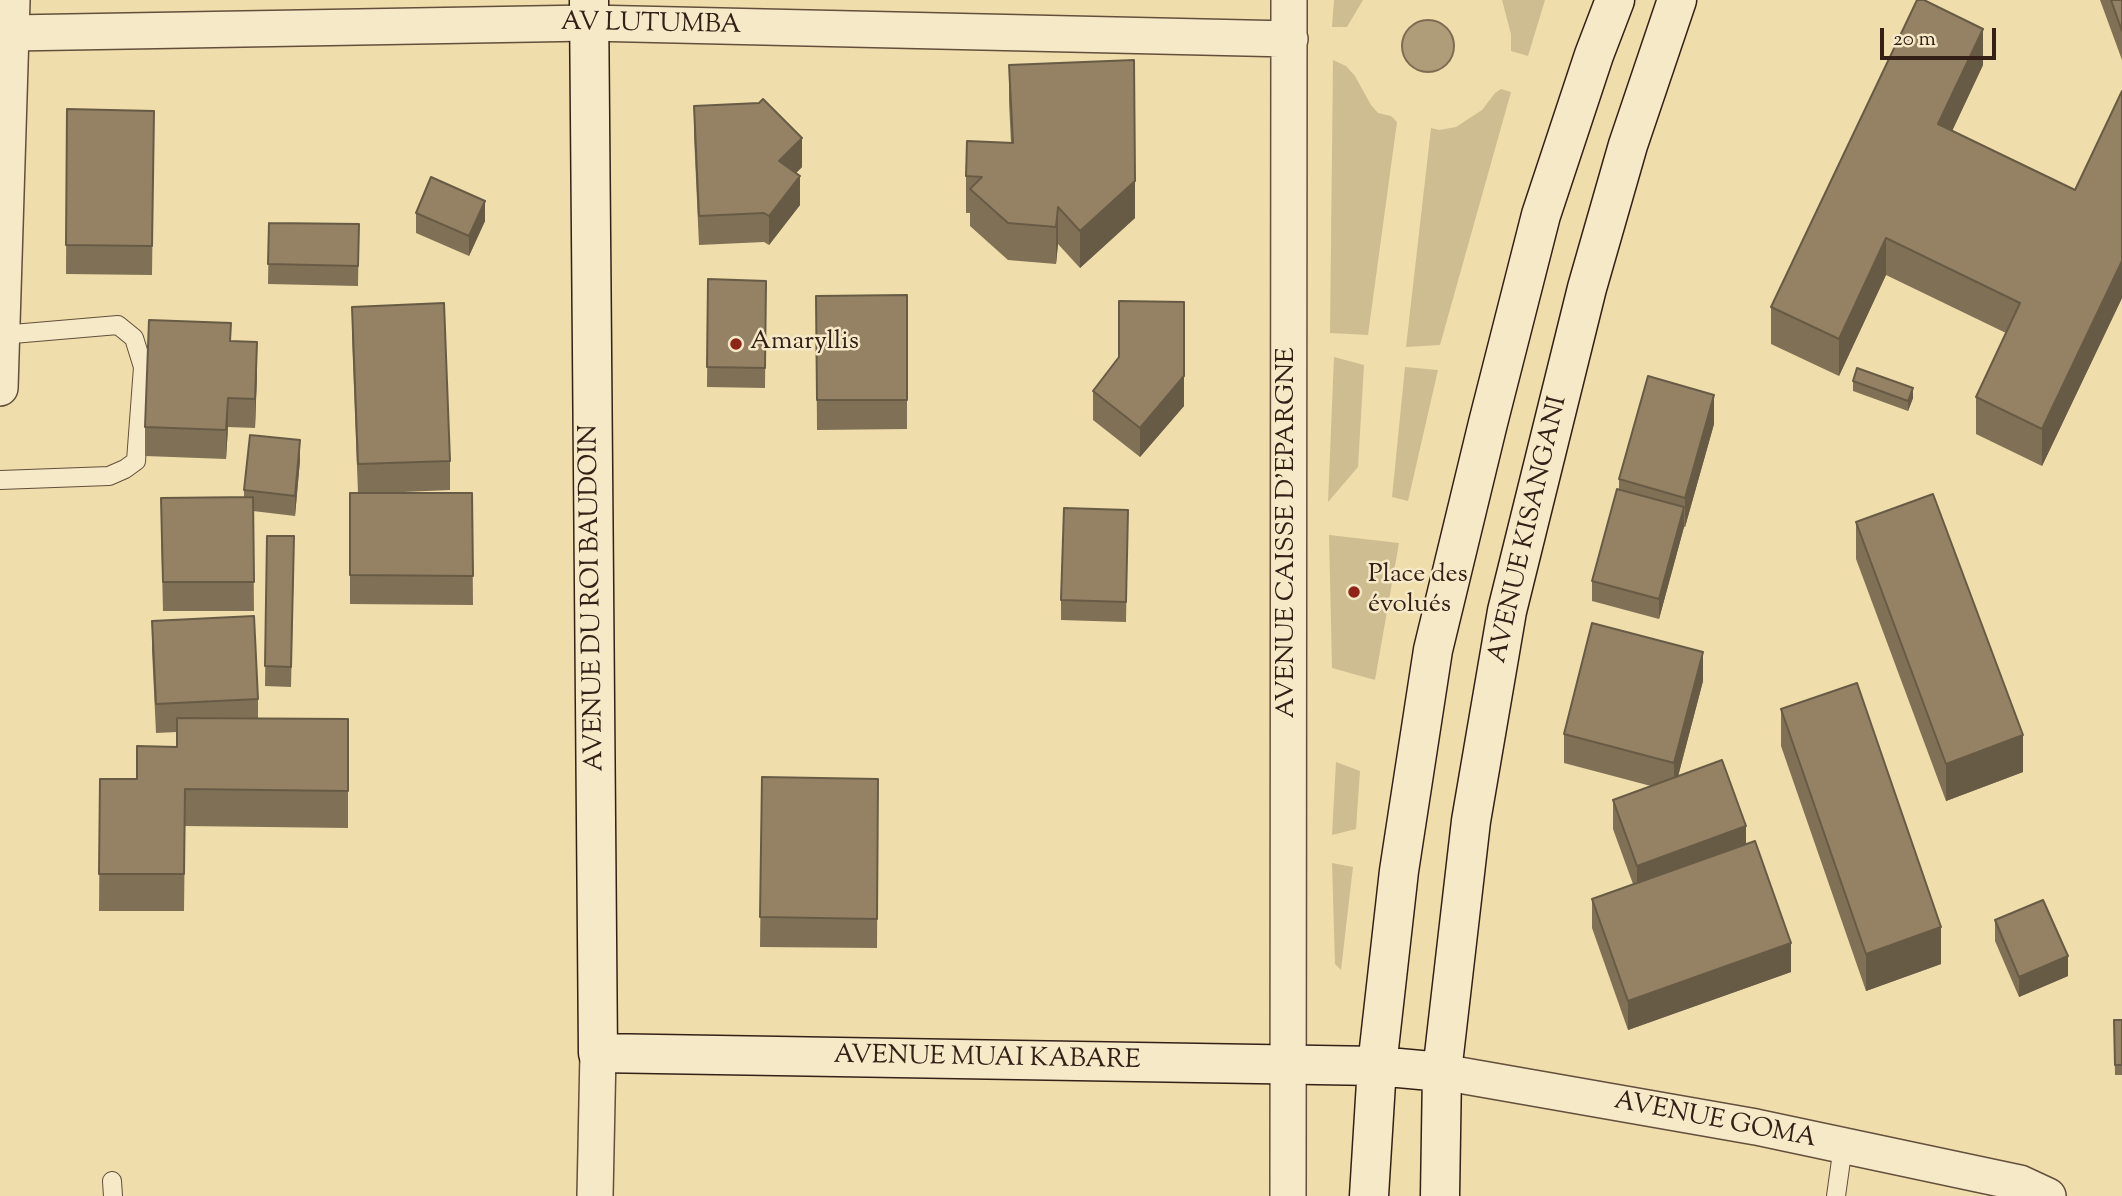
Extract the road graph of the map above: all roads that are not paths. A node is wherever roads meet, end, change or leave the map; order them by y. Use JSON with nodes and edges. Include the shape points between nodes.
{"nodes":[{"id":1,"x":1289,"y":0,"type":"edge"},
{"id":2,"x":1615,"y":0,"type":"edge"},
{"id":3,"x":1677,"y":0,"type":"edge"},
{"id":4,"x":589,"y":12,"type":"edge"},
{"id":5,"x":12,"y":17,"type":"edge"},
{"id":6,"x":1290,"y":39,"type":"junction"},
{"id":7,"x":1,"y":335,"type":"edge"},
{"id":8,"x":0,"y":388,"type":"edge"},
{"id":9,"x":0,"y":480,"type":"edge"},
{"id":10,"x":598,"y":1053,"type":"junction"},
{"id":11,"x":1288,"y":1066,"type":"junction"},
{"id":12,"x":1377,"y":1066,"type":"junction"},
{"id":13,"x":1442,"y":1072,"type":"junction"},
{"id":14,"x":1843,"y":1146,"type":"junction"},
{"id":15,"x":595,"y":1196,"type":"edge"},
{"id":16,"x":1287,"y":1196,"type":"edge"},
{"id":17,"x":1369,"y":1196,"type":"edge"},
{"id":18,"x":1440,"y":1196,"type":"edge"},
{"id":19,"x":1836,"y":1196,"type":"edge"},
{"id":20,"x":2048,"y":1196,"type":"edge"}],
"edges":[{"from":1,"to":6,"type":"street","name":"AVENUE CAISSE D'EPARGNE"},
{"from":2,"to":12,"type":"street","via":[[1541,215],[1433,650],[1399,871]]},
{"from":3,"to":13,"type":"street","name":"AVENUE KISANGANI","via":[[1628,145],[1587,288],[1507,611],[1471,821]]},
{"from":4,"to":5,"type":"street","name":"AV LUTUMBA"},
{"from":4,"to":6,"type":"street","name":"AV LUTUMBA"},
{"from":4,"to":10,"type":"street","name":"AVENUE DU ROI BAUDOIN"},
{"from":5,"to":7,"type":"street"},
{"from":6,"to":11,"type":"street","name":"AVENUE CAISSE D'EPARGNE"},
{"from":7,"to":8,"type":"street"},
{"from":7,"to":9,"type":"lane","via":[[118,325],[134,338],[143,367],[136,461],[109,476]]},
{"from":10,"to":11,"type":"street","name":"AVENUE MUAI KABARE"},
{"from":10,"to":15,"type":"street","name":"AVENUE DU ROI BAUDOIN"},
{"from":11,"to":12,"type":"street","name":"AVENUE MUAI KABARE"},
{"from":11,"to":16,"type":"street","name":"AVENUE CAISSE D'EPARGNE"},
{"from":12,"to":13,"type":"street","name":"AVENUE GOMA"},
{"from":12,"to":17,"type":"street"},
{"from":13,"to":14,"type":"street","name":"AVENUE GOMA"},
{"from":13,"to":18,"type":"street","name":"AVENUE KISANGANI"},
{"from":14,"to":19,"type":"lane"},
{"from":14,"to":20,"type":"street","name":"AVENUE GOMA","via":[[2021,1183]]}]}
